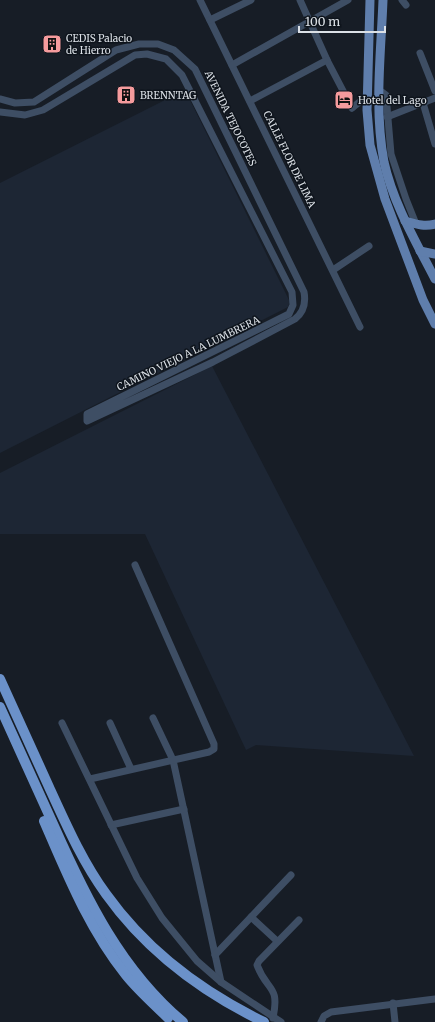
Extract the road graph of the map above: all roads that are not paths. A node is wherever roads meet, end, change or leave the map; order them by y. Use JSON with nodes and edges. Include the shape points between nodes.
{"nodes":[{"id":1,"x":200,"y":0,"type":"edge"},
{"id":2,"x":251,"y":0,"type":"edge"},
{"id":3,"x":300,"y":0,"type":"edge"},
{"id":4,"x":348,"y":0,"type":"edge"},
{"id":5,"x":370,"y":0,"type":"edge"},
{"id":6,"x":383,"y":0,"type":"edge"},
{"id":7,"x":210,"y":20,"type":"junction"},
{"id":8,"x":310,"y":21,"type":"junction"},
{"id":9,"x":420,"y":53,"type":"dead end"},
{"id":10,"x":327,"y":60,"type":"junction"},
{"id":11,"x":232,"y":65,"type":"junction"},
{"id":12,"x":435,"y":91,"type":"edge"},
{"id":13,"x":380,"y":92,"type":"junction"},
{"id":14,"x":367,"y":96,"type":"junction"},
{"id":15,"x":435,"y":98,"type":"edge"},
{"id":16,"x":0,"y":99,"type":"edge"},
{"id":17,"x":250,"y":101,"type":"junction"},
{"id":18,"x":424,"y":103,"type":"junction"},
{"id":19,"x":352,"y":108,"type":"junction"},
{"id":20,"x":367,"y":110,"type":"junction"},
{"id":21,"x":0,"y":112,"type":"edge"},
{"id":22,"x":387,"y":117,"type":"junction"},
{"id":23,"x":435,"y":144,"type":"edge"},
{"id":24,"x":405,"y":220,"type":"junction"},
{"id":25,"x":416,"y":224,"type":"junction"},
{"id":26,"x":435,"y":224,"type":"edge"},
{"id":27,"x":369,"y":246,"type":"dead end"},
{"id":28,"x":420,"y":250,"type":"junction"},
{"id":29,"x":435,"y":254,"type":"edge"},
{"id":30,"x":332,"y":270,"type":"junction"},
{"id":31,"x":435,"y":279,"type":"edge"},
{"id":32,"x":302,"y":311,"type":"joint"},
{"id":33,"x":435,"y":324,"type":"edge"},
{"id":34,"x":360,"y":327,"type":"dead end"},
{"id":35,"x":135,"y":565,"type":"dead end"},
{"id":36,"x":0,"y":679,"type":"edge"},
{"id":37,"x":0,"y":707,"type":"edge"},
{"id":38,"x":153,"y":718,"type":"dead end"},
{"id":39,"x":62,"y":723,"type":"dead end"},
{"id":40,"x":110,"y":723,"type":"dead end"},
{"id":41,"x":18,"y":748,"type":"junction"},
{"id":42,"x":173,"y":760,"type":"junction"},
{"id":43,"x":131,"y":769,"type":"junction"},
{"id":44,"x":90,"y":779,"type":"junction"},
{"id":45,"x":184,"y":809,"type":"junction"},
{"id":46,"x":112,"y":825,"type":"junction"},
{"id":47,"x":291,"y":875,"type":"dead end"},
{"id":48,"x":251,"y":917,"type":"junction"},
{"id":49,"x":299,"y":920,"type":"dead end"},
{"id":50,"x":277,"y":941,"type":"junction"},
{"id":51,"x":215,"y":955,"type":"junction"},
{"id":52,"x":221,"y":982,"type":"junction"},
{"id":53,"x":435,"y":999,"type":"edge"},
{"id":54,"x":393,"y":1003,"type":"junction"},
{"id":55,"x":268,"y":1020,"type":"edge"},
{"id":56,"x":172,"y":1022,"type":"edge"},
{"id":57,"x":183,"y":1022,"type":"edge"},
{"id":58,"x":281,"y":1022,"type":"edge"},
{"id":59,"x":321,"y":1022,"type":"edge"},
{"id":60,"x":396,"y":1022,"type":"edge"}],
"edges":[{"from":1,"to":7,"type":"street","name":"CALLE FLOR DE LIMA"},
{"from":2,"to":7,"type":"street"},
{"from":3,"to":8,"type":"street"},
{"from":4,"to":8,"type":"street"},
{"from":5,"to":14,"type":"main road"},
{"from":6,"to":13,"type":"main road"},
{"from":7,"to":11,"type":"street","name":"CALLE FLOR DE LIMA"},
{"from":8,"to":10,"type":"street"},
{"from":8,"to":11,"type":"street"},
{"from":9,"to":12,"type":"street"},
{"from":10,"to":17,"type":"street"},
{"from":10,"to":19,"type":"street"},
{"from":11,"to":17,"type":"street","name":"CALLE FLOR DE LIMA"},
{"from":13,"to":22,"type":"street","via":[[386,95]]},
{"from":13,"to":24,"type":"main road","via":[[379,122],[384,162]]},
{"from":14,"to":19,"type":"street"},
{"from":14,"to":20,"type":"main road"},
{"from":15,"to":18,"type":"street"},
{"from":16,"to":32,"type":"street","name":"AVENIDA TEJOCOTES","via":[[15,103],[34,102],[116,50],[139,44],[158,44],[174,50],[195,68],[212,102],[304,292]]},
{"from":17,"to":30,"type":"street","name":"CALLE FLOR DE LIMA"},
{"from":18,"to":22,"type":"street"},
{"from":18,"to":23,"type":"street"},
{"from":19,"to":20,"type":"street"},
{"from":20,"to":33,"type":"main road","via":[[370,145],[385,199],[423,300]]},
{"from":21,"to":32,"type":"street","name":"CAMINO VIEJO A LA LUMBRERA","via":[[25,115],[43,110],[136,55],[147,54],[166,59],[182,75],[201,108],[292,292],[294,305],[289,314],[86,415],[88,421],[218,360],[295,319]]},
{"from":22,"to":25,"type":"street","via":[[391,154]]},
{"from":24,"to":25,"type":"main road"},
{"from":24,"to":28,"type":"main road"},
{"from":25,"to":26,"type":"main road"},
{"from":27,"to":30,"type":"street"},
{"from":28,"to":29,"type":"main road"},
{"from":28,"to":31,"type":"main road"},
{"from":30,"to":34,"type":"street","name":"CALLE FLOR DE LIMA"},
{"from":35,"to":42,"type":"street","via":[[214,744],[214,749],[209,752]]},
{"from":36,"to":55,"type":"highway","via":[[72,839],[106,894],[144,939],[177,968],[216,996]]},
{"from":37,"to":41,"type":"highway"},
{"from":38,"to":42,"type":"street"},
{"from":39,"to":44,"type":"street"},
{"from":40,"to":43,"type":"street"},
{"from":41,"to":56,"type":"highway","via":[[24,772],[70,884],[95,930],[125,974]]},
{"from":41,"to":57,"type":"highway","via":[[78,880],[102,925],[152,993]]},
{"from":42,"to":43,"type":"street"},
{"from":42,"to":45,"type":"street"},
{"from":43,"to":44,"type":"street"},
{"from":44,"to":46,"type":"street"},
{"from":45,"to":46,"type":"street"},
{"from":45,"to":51,"type":"street"},
{"from":46,"to":52,"type":"street","via":[[137,878],[162,918],[197,961]]},
{"from":47,"to":48,"type":"street"},
{"from":48,"to":50,"type":"street"},
{"from":48,"to":51,"type":"street"},
{"from":49,"to":50,"type":"street"},
{"from":50,"to":55,"type":"street","via":[[257,965],[275,994],[276,1002]]},
{"from":51,"to":52,"type":"street"},
{"from":52,"to":55,"type":"street"},
{"from":53,"to":54,"type":"street"},
{"from":54,"to":59,"type":"street","via":[[327,1013]]},
{"from":54,"to":60,"type":"street"},
{"from":55,"to":58,"type":"street"}]}
